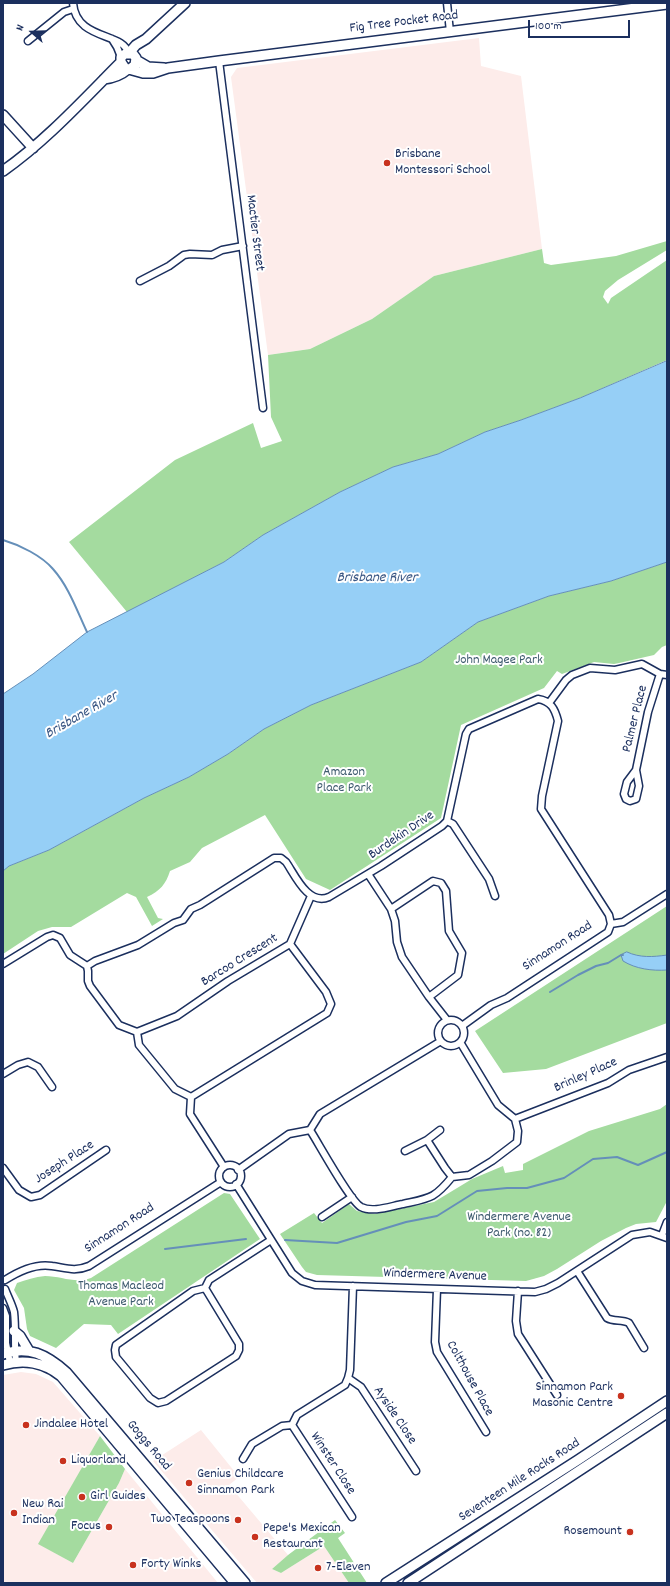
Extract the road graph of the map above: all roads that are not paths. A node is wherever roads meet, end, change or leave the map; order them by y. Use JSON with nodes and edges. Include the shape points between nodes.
{"nodes":[{"id":1,"x":185,"y":3,"type":"edge"},
{"id":2,"x":447,"y":3,"type":"edge"},
{"id":3,"x":667,"y":4,"type":"edge"},
{"id":4,"x":73,"y":6,"type":"edge"},
{"id":5,"x":450,"y":32,"type":"junction"},
{"id":6,"x":28,"y":41,"type":"dead end"},
{"id":7,"x":129,"y":57,"type":"junction"},
{"id":8,"x":220,"y":60,"type":"junction"},
{"id":9,"x":168,"y":68,"type":"junction"},
{"id":10,"x":130,"y":69,"type":"junction"},
{"id":11,"x":104,"y":79,"type":"junction"},
{"id":12,"x":3,"y":115,"type":"edge"},
{"id":13,"x":33,"y":148,"type":"junction"},
{"id":14,"x":3,"y":171,"type":"edge"},
{"id":15,"x":243,"y":246,"type":"junction"},
{"id":16,"x":140,"y":281,"type":"dead end"},
{"id":17,"x":263,"y":408,"type":"dead end"},
{"id":18,"x":660,"y":674,"type":"junction"},
{"id":19,"x":667,"y":675,"type":"edge"},
{"id":20,"x":550,"y":703,"type":"junction"},
{"id":21,"x":636,"y":770,"type":"dead end"},
{"id":22,"x":447,"y":821,"type":"junction"},
{"id":23,"x":368,"y":874,"type":"junction"},
{"id":24,"x":667,"y":894,"type":"edge"},
{"id":25,"x":311,"y":896,"type":"junction"},
{"id":26,"x":495,"y":896,"type":"dead end"},
{"id":27,"x":390,"y":909,"type":"junction"},
{"id":28,"x":611,"y":924,"type":"junction"},
{"id":29,"x":290,"y":944,"type":"junction"},
{"id":30,"x":3,"y":964,"type":"edge"},
{"id":31,"x":86,"y":966,"type":"junction"},
{"id":32,"x":429,"y":997,"type":"junction"},
{"id":33,"x":447,"y":1020,"type":"junction"},
{"id":34,"x":462,"y":1026,"type":"junction"},
{"id":35,"x":137,"y":1032,"type":"junction"},
{"id":36,"x":441,"y":1041,"type":"junction"},
{"id":37,"x":460,"y":1042,"type":"junction"},
{"id":38,"x":667,"y":1056,"type":"edge"},
{"id":39,"x":3,"y":1074,"type":"edge"},
{"id":40,"x":52,"y":1087,"type":"dead end"},
{"id":41,"x":191,"y":1097,"type":"junction"},
{"id":42,"x":515,"y":1119,"type":"junction"},
{"id":43,"x":310,"y":1130,"type":"junction"},
{"id":44,"x":440,"y":1130,"type":"dead end"},
{"id":45,"x":427,"y":1140,"type":"junction"},
{"id":46,"x":106,"y":1150,"type":"dead end"},
{"id":47,"x":405,"y":1151,"type":"dead end"},
{"id":48,"x":224,"y":1167,"type":"junction"},
{"id":49,"x":3,"y":1168,"type":"edge"},
{"id":50,"x":238,"y":1170,"type":"junction"},
{"id":51,"x":452,"y":1177,"type":"junction"},
{"id":52,"x":221,"y":1182,"type":"junction"},
{"id":53,"x":236,"y":1184,"type":"junction"},
{"id":54,"x":352,"y":1197,"type":"junction"},
{"id":55,"x":322,"y":1217,"type":"dead end"},
{"id":56,"x":667,"y":1222,"type":"edge"},
{"id":57,"x":664,"y":1236,"type":"edge"},
{"id":58,"x":271,"y":1240,"type":"junction"},
{"id":59,"x":577,"y":1271,"type":"junction"},
{"id":60,"x":4,"y":1279,"type":"edge"},
{"id":61,"x":353,"y":1286,"type":"junction"},
{"id":62,"x":205,"y":1288,"type":"junction"},
{"id":63,"x":437,"y":1289,"type":"junction"},
{"id":64,"x":4,"y":1290,"type":"edge"},
{"id":65,"x":518,"y":1291,"type":"junction"},
{"id":66,"x":3,"y":1308,"type":"edge"},
{"id":67,"x":14,"y":1331,"type":"junction"},
{"id":68,"x":644,"y":1348,"type":"dead end"},
{"id":69,"x":29,"y":1350,"type":"junction"},
{"id":70,"x":9,"y":1352,"type":"edge"},
{"id":71,"x":10,"y":1364,"type":"edge"},
{"id":72,"x":348,"y":1378,"type":"junction"},
{"id":73,"x":557,"y":1395,"type":"dead end"},
{"id":74,"x":667,"y":1401,"type":"edge"},
{"id":75,"x":667,"y":1413,"type":"edge"},
{"id":76,"x":292,"y":1425,"type":"junction"},
{"id":77,"x":486,"y":1432,"type":"dead end"},
{"id":78,"x":242,"y":1459,"type":"dead end"},
{"id":79,"x":416,"y":1471,"type":"dead end"},
{"id":80,"x":352,"y":1517,"type":"dead end"},
{"id":81,"x":236,"y":1583,"type":"edge"},
{"id":82,"x":245,"y":1583,"type":"edge"},
{"id":83,"x":386,"y":1583,"type":"edge"},
{"id":84,"x":408,"y":1583,"type":"edge"}],
"edges":[{"from":1,"to":7,"type":"main road"},
{"from":2,"to":5,"type":"street"},
{"from":3,"to":5,"type":"main road","name":"Fig Tree Pocket Road"},
{"from":4,"to":6,"type":"street"},
{"from":4,"to":7,"type":"street","via":[[76,16],[91,31],[112,40]]},
{"from":5,"to":8,"type":"main road","name":"Fig Tree Pocket Road"},
{"from":7,"to":9,"type":"main road","name":"Fig Tree Pocket Road","via":[[148,66]]},
{"from":7,"to":10,"type":"main road","via":[[135,65]]},
{"from":7,"to":11,"type":"main road"},
{"from":8,"to":9,"type":"main road","name":"Fig Tree Pocket Road"},
{"from":8,"to":15,"type":"street","name":"Mactier Street"},
{"from":9,"to":10,"type":"main road","name":"Fig Tree Pocket Road","via":[[153,73]]},
{"from":10,"to":11,"type":"main road"},
{"from":11,"to":13,"type":"main road"},
{"from":12,"to":13,"type":"main road"},
{"from":13,"to":14,"type":"main road"},
{"from":15,"to":16,"type":"street","via":[[222,250],[212,255],[184,256]]},
{"from":15,"to":17,"type":"street","name":"Mactier Street"},
{"from":18,"to":19,"type":"street"},
{"from":18,"to":20,"type":"street","via":[[642,664],[615,670],[590,668],[566,680]]},
{"from":18,"to":21,"type":"street","name":"Palmer Place","via":[[648,712]]},
{"from":20,"to":22,"type":"street","name":"Burdekin Drive","via":[[532,700],[469,729]]},
{"from":20,"to":28,"type":"street","via":[[558,721],[541,809],[609,915]]},
{"from":22,"to":23,"type":"street","name":"Burdekin Drive"},
{"from":22,"to":26,"type":"street","via":[[453,824],[489,879]]},
{"from":23,"to":25,"type":"street","name":"Burdekin Drive","via":[[324,899]]},
{"from":23,"to":27,"type":"street"},
{"from":24,"to":28,"type":"street","name":"Sinnamon Road","via":[[623,922]]},
{"from":25,"to":29,"type":"street"},
{"from":25,"to":31,"type":"street","via":[[286,862],[281,858],[274,858],[191,909],[183,920],[174,922],[138,945]]},
{"from":27,"to":32,"type":"street","via":[[395,921],[399,951]]},
{"from":27,"to":32,"type":"street","via":[[433,881],[441,883],[446,891],[449,931],[462,953],[458,975]]},
{"from":28,"to":34,"type":"street","name":"Sinnamon Road","via":[[608,932]]},
{"from":29,"to":35,"type":"street","name":"Barcoo Crescent","via":[[228,981],[177,1016]]},
{"from":29,"to":41,"type":"street","name":"Barcoo Crescent","via":[[326,992],[331,1004],[327,1013]]},
{"from":30,"to":31,"type":"street","via":[[47,936],[53,935],[60,938],[70,955]]},
{"from":31,"to":35,"type":"street","via":[[90,986],[119,1025]]},
{"from":32,"to":33,"type":"street"},
{"from":33,"to":34,"type":"street","via":[[456,1020]]},
{"from":33,"to":36,"type":"street","via":[[438,1029]]},
{"from":34,"to":37,"type":"street","via":[[464,1034]]},
{"from":35,"to":41,"type":"street","via":[[139,1045],[175,1089]]},
{"from":36,"to":37,"type":"street","via":[[452,1046]]},
{"from":36,"to":43,"type":"street","via":[[320,1114]]},
{"from":37,"to":42,"type":"street","via":[[498,1105]]},
{"from":38,"to":42,"type":"street","name":"Brinley Place","via":[[629,1070],[608,1083]]},
{"from":39,"to":40,"type":"street","via":[[28,1062],[38,1067]]},
{"from":41,"to":48,"type":"street","via":[[190,1114]]},
{"from":42,"to":51,"type":"street","via":[[517,1142],[469,1175]]},
{"from":43,"to":50,"type":"street","via":[[289,1134]]},
{"from":43,"to":54,"type":"street"},
{"from":44,"to":45,"type":"street"},
{"from":45,"to":47,"type":"street"},
{"from":45,"to":51,"type":"street"},
{"from":46,"to":49,"type":"street","name":"Joseph Place","via":[[40,1195],[32,1197],[19,1190]]},
{"from":48,"to":50,"type":"street","via":[[233,1166]]},
{"from":48,"to":52,"type":"street","via":[[219,1174]]},
{"from":50,"to":53,"type":"street","via":[[240,1176]]},
{"from":51,"to":54,"type":"street","via":[[430,1198],[374,1210],[361,1206]]},
{"from":52,"to":53,"type":"street","via":[[228,1186]]},
{"from":52,"to":60,"type":"street","name":"Sinnamon Road","via":[[89,1266],[75,1270],[39,1266],[22,1270]]},
{"from":53,"to":58,"type":"street","name":"Windermere Avenue"},
{"from":54,"to":55,"type":"street"},
{"from":56,"to":57,"type":"street"},
{"from":57,"to":59,"type":"street","name":"Windermere Avenue","via":[[650,1232],[632,1236]]},
{"from":58,"to":61,"type":"street","name":"Windermere Avenue","via":[[292,1273],[302,1281],[315,1285]]},
{"from":58,"to":62,"type":"street","via":[[209,1280]]},
{"from":59,"to":65,"type":"street","name":"Windermere Avenue","via":[[546,1289],[535,1292]]},
{"from":59,"to":68,"type":"street","via":[[607,1318],[629,1323]]},
{"from":60,"to":64,"type":"street"},
{"from":61,"to":63,"type":"street","name":"Windermere Avenue"},
{"from":61,"to":72,"type":"street"},
{"from":62,"to":62,"type":"street","via":[[239,1344],[239,1350],[236,1356],[166,1401],[158,1403],[150,1398],[116,1357],[116,1345],[193,1291]]},
{"from":63,"to":65,"type":"street","name":"Windermere Avenue"},
{"from":63,"to":77,"type":"street","name":"Colthouse Place","via":[[437,1352]]},
{"from":64,"to":67,"type":"street","via":[[14,1311]]},
{"from":65,"to":73,"type":"street","via":[[518,1334]]},
{"from":66,"to":70,"type":"street"},
{"from":67,"to":69,"type":"main road"},
{"from":67,"to":70,"type":"street"},
{"from":69,"to":70,"type":"main road","name":"Goggs Road"},
{"from":69,"to":82,"type":"main road","name":"Goggs Road","via":[[51,1360],[72,1379]]},
{"from":70,"to":71,"type":"street"},
{"from":71,"to":81,"type":"main road","name":"Goggs Road","via":[[33,1362],[56,1372],[66,1381]]},
{"from":72,"to":76,"type":"street","via":[[345,1385],[297,1414]]},
{"from":72,"to":79,"type":"street","name":"Ayside Close","via":[[361,1387]]},
{"from":74,"to":83,"type":"main road","name":"Seventeen Mile Rocks Road"},
{"from":75,"to":84,"type":"main road","name":"Seventeen Mile Rocks Road"},
{"from":76,"to":78,"type":"street","via":[[282,1426],[252,1444]]},
{"from":76,"to":80,"type":"street","name":"Winster Close"}]}
